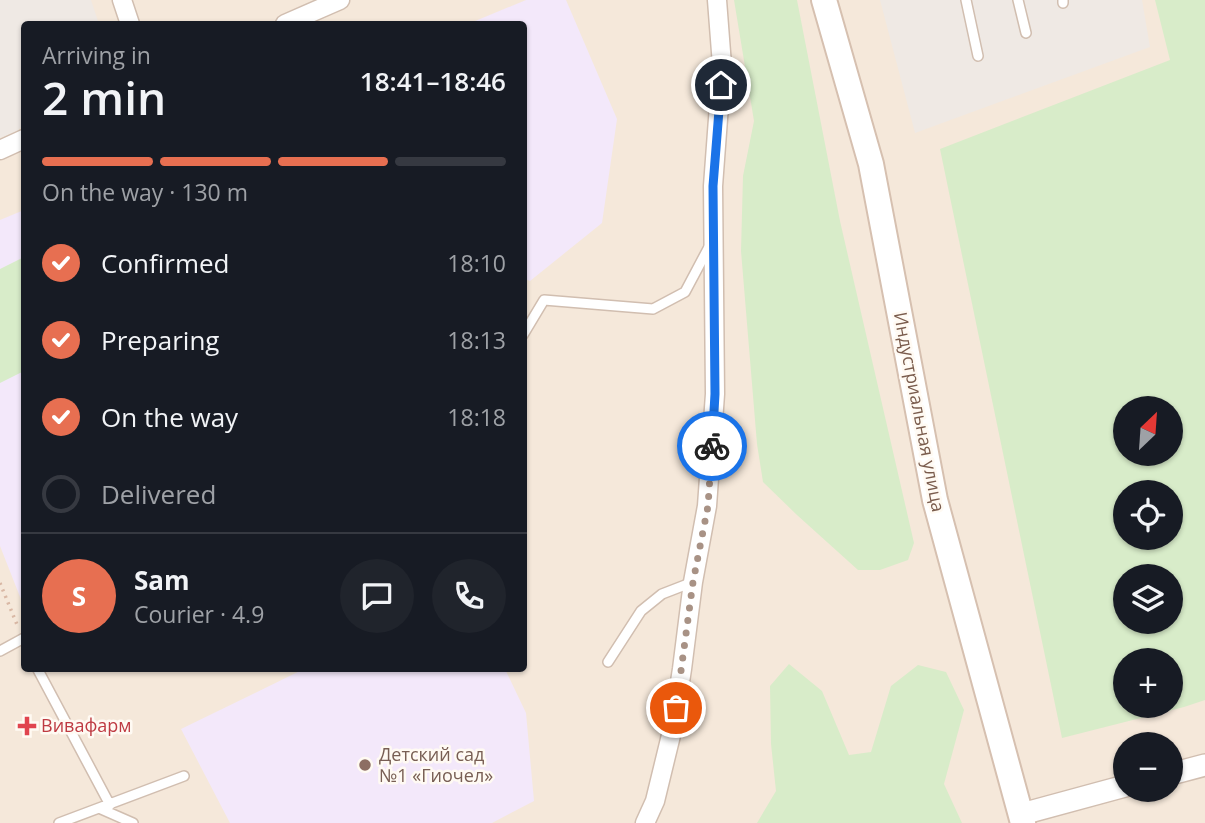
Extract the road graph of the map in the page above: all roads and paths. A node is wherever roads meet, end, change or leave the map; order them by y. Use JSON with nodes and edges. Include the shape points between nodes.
{"nodes":[{"id":1,"x":122,"y":0,"type":"edge"},
{"id":2,"x":340,"y":0,"type":"edge"},
{"id":3,"x":717,"y":0,"type":"edge"},
{"id":4,"x":824,"y":0,"type":"edge"},
{"id":5,"x":966,"y":0,"type":"edge"},
{"id":6,"x":1018,"y":0,"type":"edge"},
{"id":7,"x":129,"y":21,"type":"edge"},
{"id":8,"x":292,"y":21,"type":"edge"},
{"id":9,"x":1026,"y":33,"type":"dead end"},
{"id":10,"x":978,"y":56,"type":"dead end"},
{"id":11,"x":21,"y":140,"type":"edge"},
{"id":12,"x":0,"y":150,"type":"edge"},
{"id":13,"x":714,"y":239,"type":"junction"},
{"id":14,"x":527,"y":328,"type":"edge"},
{"id":15,"x":693,"y":582,"type":"junction"},
{"id":16,"x":0,"y":583,"type":"edge"},
{"id":17,"x":21,"y":635,"type":"edge"},
{"id":18,"x":21,"y":641,"type":"edge"},
{"id":19,"x":0,"y":652,"type":"edge"},
{"id":20,"x":608,"y":662,"type":"dead end"},
{"id":21,"x":39,"y":672,"type":"edge"},
{"id":22,"x":1205,"y":765,"type":"edge"},
{"id":23,"x":1183,"y":771,"type":"edge"},
{"id":24,"x":184,"y":776,"type":"dead end"},
{"id":25,"x":1113,"y":790,"type":"edge"},
{"id":26,"x":105,"y":807,"type":"junction"},
{"id":27,"x":1022,"y":818,"type":"edge"},
{"id":28,"x":59,"y":823,"type":"edge"},
{"id":29,"x":133,"y":823,"type":"edge"},
{"id":30,"x":645,"y":823,"type":"edge"}],
"edges":[{"from":1,"to":7,"type":"street"},
{"from":2,"to":8,"type":"street"},
{"from":3,"to":13,"type":"street","via":[[722,65]]},
{"from":4,"to":27,"type":"main road","name":"Индустриальная улица","via":[[871,164],[935,500]]},
{"from":5,"to":10,"type":"lane"},
{"from":6,"to":9,"type":"lane"},
{"from":11,"to":12,"type":"street"},
{"from":13,"to":14,"type":"lane","via":[[685,292],[653,309],[544,300]]},
{"from":13,"to":15,"type":"street","via":[[715,394],[708,506]]},
{"from":15,"to":20,"type":"lane","via":[[662,594],[641,611]]},
{"from":15,"to":30,"type":"street","via":[[673,727]]},
{"from":16,"to":17,"type":"path"},
{"from":18,"to":19,"type":"lane"},
{"from":21,"to":26,"type":"lane"},
{"from":22,"to":23,"type":"street"},
{"from":24,"to":26,"type":"lane"},
{"from":25,"to":27,"type":"street"},
{"from":26,"to":28,"type":"lane"},
{"from":26,"to":29,"type":"lane"}]}
